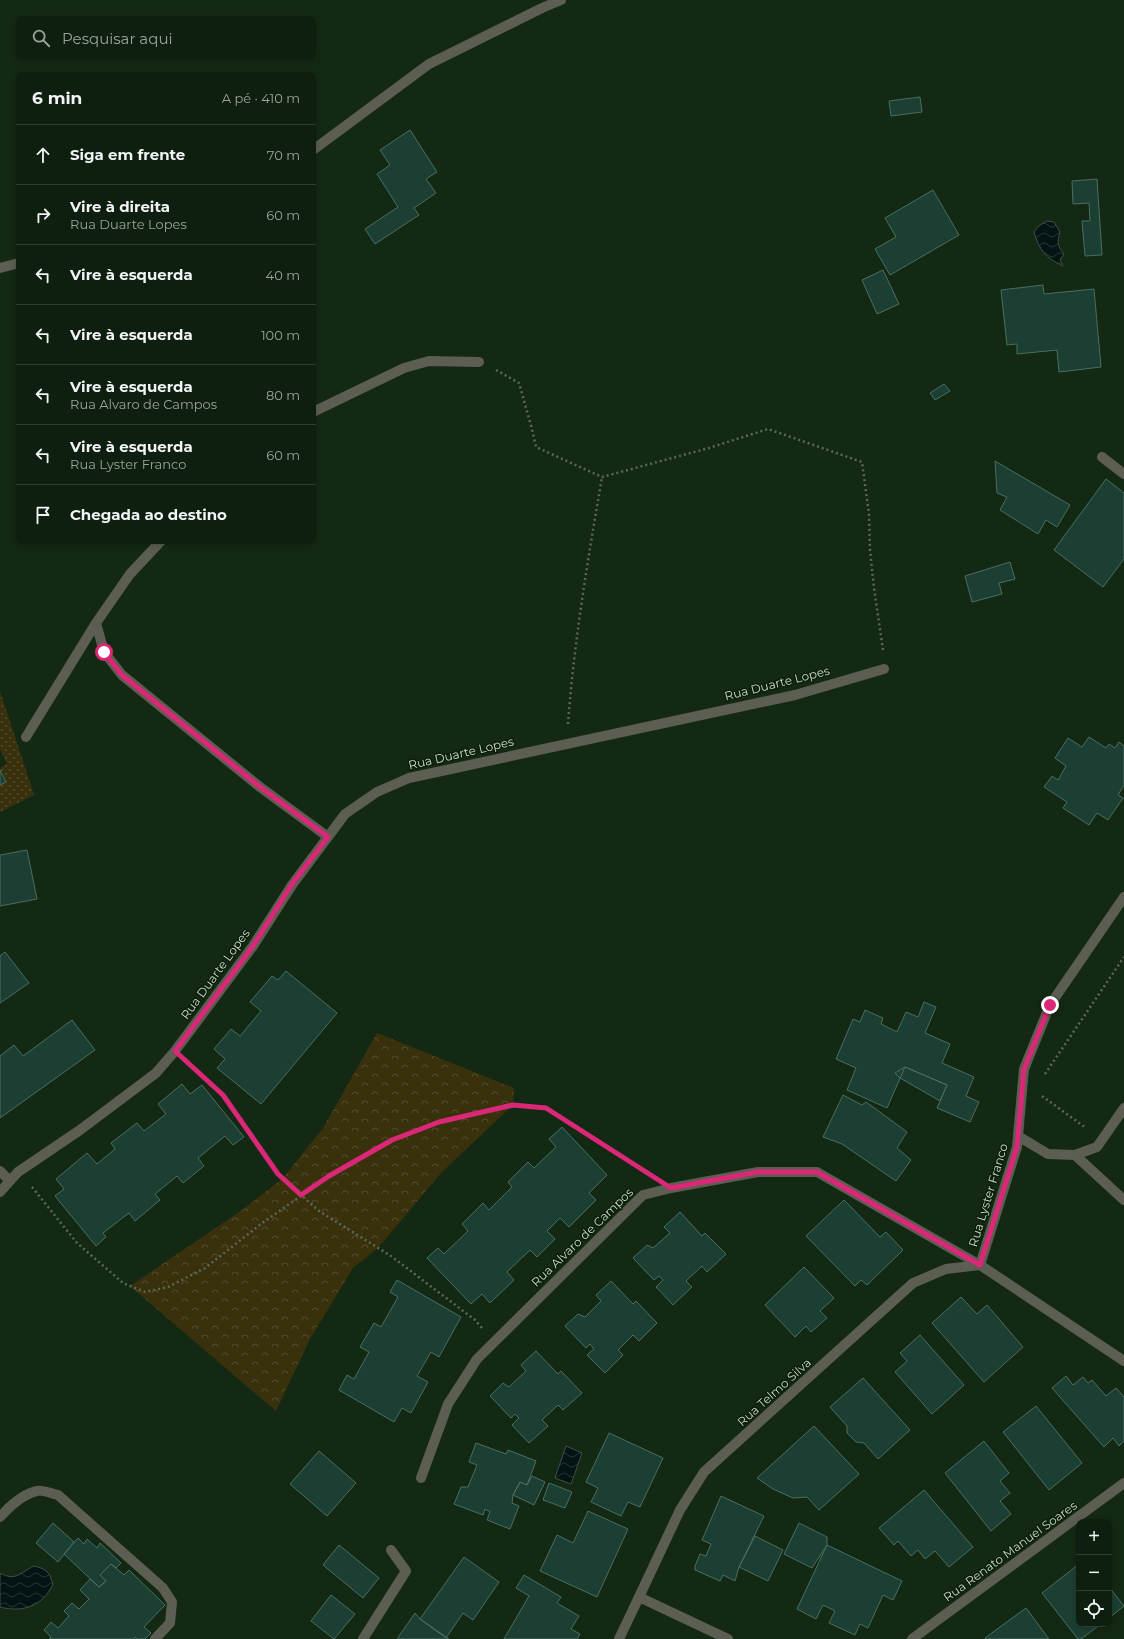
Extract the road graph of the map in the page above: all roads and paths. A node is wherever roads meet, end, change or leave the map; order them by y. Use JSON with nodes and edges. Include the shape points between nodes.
{"nodes":[{"id":1,"x":561,"y":0,"type":"edge"},
{"id":2,"x":316,"y":148,"type":"edge"},
{"id":3,"x":16,"y":264,"type":"edge"},
{"id":4,"x":0,"y":268,"type":"edge"},
{"id":5,"x":479,"y":362,"type":"joint"},
{"id":6,"x":316,"y":411,"type":"edge"},
{"id":7,"x":1102,"y":457,"type":"dead end"},
{"id":8,"x":1124,"y":474,"type":"edge"},
{"id":9,"x":602,"y":477,"type":"junction"},
{"id":10,"x":158,"y":544,"type":"edge"},
{"id":11,"x":96,"y":623,"type":"junction"},
{"id":12,"x":884,"y":669,"type":"joint"},
{"id":13,"x":26,"y":737,"type":"dead end"},
{"id":14,"x":567,"y":743,"type":"junction"},
{"id":15,"x":328,"y":837,"type":"junction"},
{"id":16,"x":1124,"y":897,"type":"edge"},
{"id":17,"x":1124,"y":957,"type":"edge"},
{"id":18,"x":175,"y":1051,"type":"junction"},
{"id":19,"x":1043,"y":1078,"type":"dead end"},
{"id":20,"x":1040,"y":1095,"type":"dead end"},
{"id":21,"x":1124,"y":1108,"type":"edge"},
{"id":22,"x":1088,"y":1129,"type":"dead end"},
{"id":23,"x":1018,"y":1136,"type":"junction"},
{"id":24,"x":1075,"y":1155,"type":"junction"},
{"id":25,"x":0,"y":1172,"type":"edge"},
{"id":26,"x":18,"y":1172,"type":"junction"},
{"id":27,"x":10,"y":1181,"type":"junction"},
{"id":28,"x":671,"y":1188,"type":"junction"},
{"id":29,"x":0,"y":1192,"type":"edge"},
{"id":30,"x":301,"y":1195,"type":"junction"},
{"id":31,"x":1124,"y":1200,"type":"edge"},
{"id":32,"x":980,"y":1265,"type":"junction"},
{"id":33,"x":495,"y":1341,"type":"junction"},
{"id":34,"x":1124,"y":1361,"type":"edge"},
{"id":35,"x":420,"y":1478,"type":"dead end"},
{"id":36,"x":1124,"y":1483,"type":"edge"},
{"id":37,"x":0,"y":1517,"type":"edge"},
{"id":38,"x":391,"y":1550,"type":"dead end"},
{"id":39,"x":639,"y":1597,"type":"junction"},
{"id":40,"x":155,"y":1639,"type":"edge"},
{"id":41,"x":363,"y":1639,"type":"edge"},
{"id":42,"x":619,"y":1639,"type":"edge"},
{"id":43,"x":728,"y":1639,"type":"edge"},
{"id":44,"x":912,"y":1639,"type":"edge"}],
"edges":[{"from":1,"to":2,"type":"street","via":[[429,64]]},
{"from":3,"to":4,"type":"street"},
{"from":5,"to":6,"type":"street","via":[[429,361],[410,366]]},
{"from":5,"to":9,"type":"path","via":[[518,383],[536,447]]},
{"from":7,"to":8,"type":"street"},
{"from":9,"to":12,"type":"path","via":[[768,429],[862,462]]},
{"from":9,"to":14,"type":"path","via":[[587,560],[570,695]]},
{"from":10,"to":11,"type":"street","via":[[130,574]]},
{"from":11,"to":13,"type":"street"},
{"from":11,"to":15,"type":"street","via":[[104,652],[122,675],[260,787]]},
{"from":12,"to":14,"type":"street","name":"Rua Duarte Lopes","via":[[795,695]]},
{"from":14,"to":15,"type":"street","name":"Rua Duarte Lopes","via":[[409,778],[377,792],[345,814]]},
{"from":15,"to":18,"type":"street","name":"Rua Duarte Lopes","via":[[292,884],[253,946]]},
{"from":16,"to":23,"type":"street","name":"Rua Lyster Franco","via":[[1050,1005],[1024,1069]]},
{"from":17,"to":19,"type":"path"},
{"from":18,"to":26,"type":"street","name":"Rua Duarte Lopes","via":[[156,1073],[80,1130]]},
{"from":18,"to":30,"type":"path","via":[[223,1095],[278,1174]]},
{"from":20,"to":22,"type":"path"},
{"from":21,"to":24,"type":"street","via":[[1097,1147]]},
{"from":23,"to":24,"type":"street","via":[[1048,1154]]},
{"from":23,"to":32,"type":"street","name":"Rua Lyster Franco","via":[[1017,1147]]},
{"from":24,"to":31,"type":"street"},
{"from":25,"to":27,"type":"street"},
{"from":26,"to":27,"type":"street","name":"Rua Duarte Lopes"},
{"from":26,"to":30,"type":"path","via":[[77,1243],[123,1283],[145,1292],[168,1287],[205,1268]]},
{"from":27,"to":29,"type":"street","name":"Rua Duarte Lopes"},
{"from":28,"to":30,"type":"path","via":[[546,1108],[513,1105],[439,1122],[392,1140]]},
{"from":28,"to":32,"type":"street","name":"Rua Alvaro de Campos","via":[[758,1172],[817,1172]]},
{"from":28,"to":33,"type":"street","name":"Rua Alvaro de Campos","via":[[643,1195]]},
{"from":30,"to":33,"type":"path","via":[[319,1211],[391,1256],[475,1320]]},
{"from":32,"to":34,"type":"street","name":"Rua Alvaro de Campos"},
{"from":32,"to":39,"type":"street","name":"Rua Telmo Silva","via":[[946,1269],[913,1284],[704,1472],[680,1510]]},
{"from":33,"to":35,"type":"street","name":"Rua Alvaro de Campos","via":[[477,1359],[448,1404]]},
{"from":36,"to":44,"type":"street","name":"Rua Renato Manuel Soares"},
{"from":37,"to":40,"type":"street","via":[[22,1497],[38,1490],[58,1495],[163,1588],[172,1602],[170,1623]]},
{"from":38,"to":41,"type":"street","via":[[406,1571]]},
{"from":39,"to":42,"type":"street","name":"Rua Telmo Silva"},
{"from":39,"to":43,"type":"street"}]}
